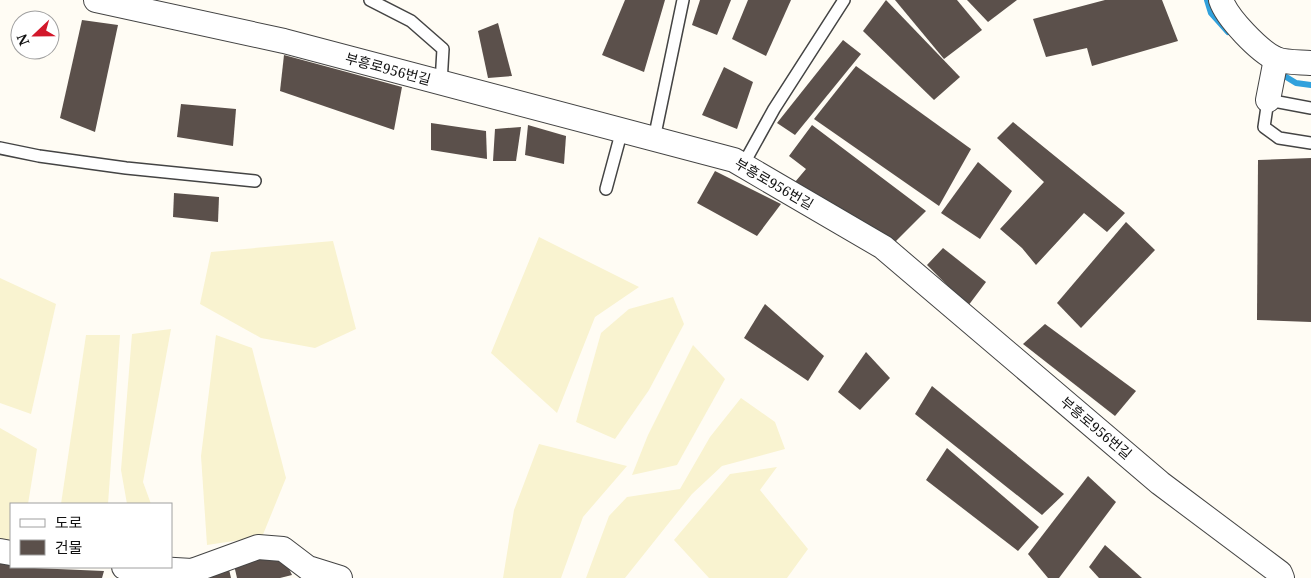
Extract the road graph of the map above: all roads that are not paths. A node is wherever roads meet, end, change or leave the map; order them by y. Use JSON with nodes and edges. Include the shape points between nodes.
{"nodes":[{"id":1,"x":96,"y":0,"type":"edge"},
{"id":2,"x":370,"y":0,"type":"edge"},
{"id":3,"x":683,"y":0,"type":"edge"},
{"id":4,"x":844,"y":0,"type":"edge"},
{"id":5,"x":1221,"y":0,"type":"edge"},
{"id":6,"x":1276,"y":59,"type":"junction"},
{"id":7,"x":1311,"y":63,"type":"edge"},
{"id":8,"x":441,"y":83,"type":"junction"},
{"id":9,"x":1268,"y":100,"type":"junction"},
{"id":10,"x":1311,"y":108,"type":"edge"},
{"id":11,"x":622,"y":130,"type":"junction"},
{"id":12,"x":654,"y":139,"type":"junction"},
{"id":13,"x":1311,"y":143,"type":"edge"},
{"id":14,"x":0,"y":148,"type":"edge"},
{"id":15,"x":743,"y":165,"type":"junction"},
{"id":16,"x":255,"y":181,"type":"dead end"},
{"id":17,"x":606,"y":190,"type":"dead end"},
{"id":18,"x":141,"y":568,"type":"edge"},
{"id":19,"x":340,"y":578,"type":"edge"},
{"id":20,"x":1282,"y":578,"type":"edge"}],
"edges":[{"from":1,"to":8,"type":"street","name":"부흥로956번길","via":[[284,41]]},
{"from":2,"to":8,"type":"lane","via":[[411,21],[443,49]]},
{"from":3,"to":12,"type":"lane"},
{"from":4,"to":15,"type":"lane","via":[[774,109]]},
{"from":5,"to":6,"type":"street","via":[[1225,12],[1240,30]]},
{"from":6,"to":7,"type":"street"},
{"from":6,"to":9,"type":"street"},
{"from":8,"to":11,"type":"street","name":"부흥로956번길"},
{"from":9,"to":10,"type":"lane"},
{"from":9,"to":13,"type":"lane","via":[[1264,127],[1279,138]]},
{"from":11,"to":12,"type":"street","name":"부흥로956번길"},
{"from":11,"to":17,"type":"lane"},
{"from":12,"to":15,"type":"street","name":"부흥로956번길"},
{"from":14,"to":16,"type":"lane","via":[[39,156]]},
{"from":15,"to":20,"type":"street","name":"부흥로956번길","via":[[883,247],[1160,482],[1280,573]]},
{"from":18,"to":19,"type":"street","via":[[192,571],[258,547],[283,549],[308,568]]}]}
